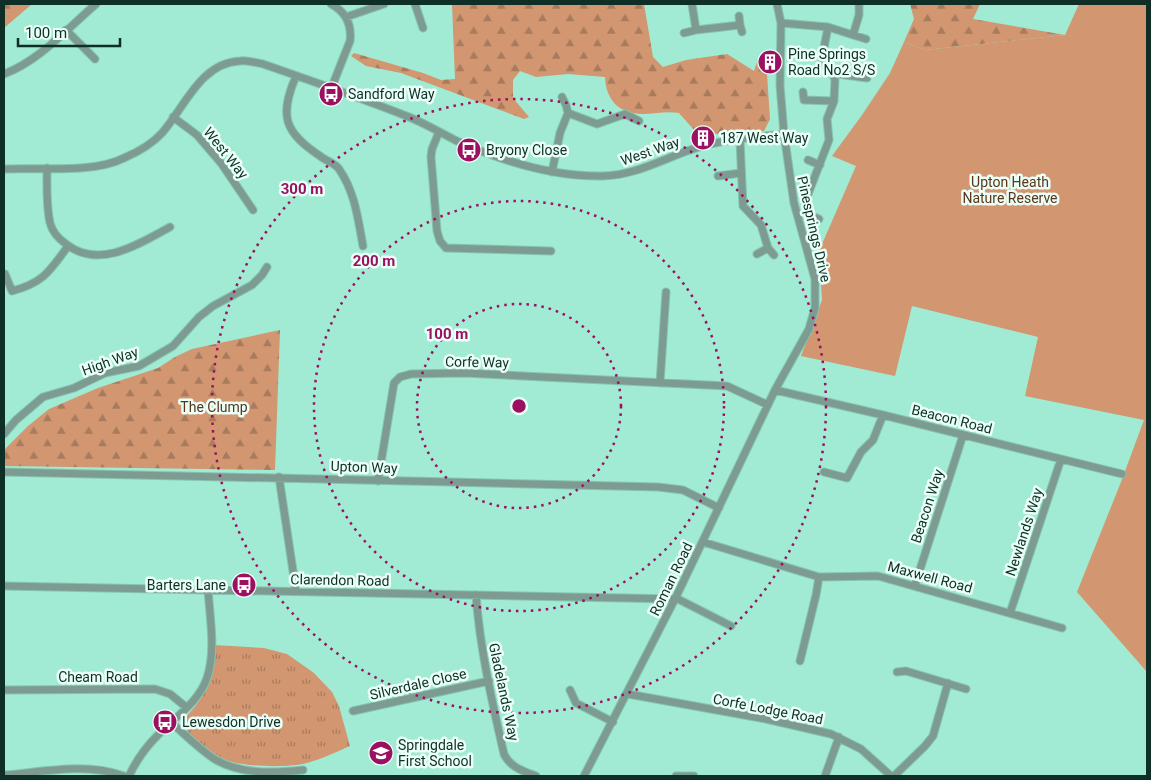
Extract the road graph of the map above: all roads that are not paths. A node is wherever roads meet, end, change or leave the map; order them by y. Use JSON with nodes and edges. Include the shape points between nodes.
{"nodes":[{"id":1,"x":96,"y":4,"type":"edge"},
{"id":2,"x":331,"y":4,"type":"edge"},
{"id":3,"x":384,"y":4,"type":"edge"},
{"id":4,"x":415,"y":4,"type":"edge"},
{"id":5,"x":692,"y":4,"type":"edge"},
{"id":6,"x":777,"y":4,"type":"edge"},
{"id":7,"x":859,"y":4,"type":"edge"},
{"id":8,"x":739,"y":16,"type":"dead end"},
{"id":9,"x":346,"y":17,"type":"junction"},
{"id":10,"x":781,"y":23,"type":"junction"},
{"id":11,"x":828,"y":27,"type":"junction"},
{"id":12,"x":422,"y":28,"type":"dead end"},
{"id":13,"x":66,"y":30,"type":"junction"},
{"id":14,"x":696,"y":30,"type":"junction"},
{"id":15,"x":684,"y":32,"type":"dead end"},
{"id":16,"x":853,"y":35,"type":"junction"},
{"id":17,"x":866,"y":39,"type":"dead end"},
{"id":18,"x":95,"y":59,"type":"dead end"},
{"id":19,"x":832,"y":72,"type":"junction"},
{"id":20,"x":4,"y":74,"type":"edge"},
{"id":21,"x":296,"y":76,"type":"junction"},
{"id":22,"x":867,"y":78,"type":"dead end"},
{"id":23,"x":331,"y":89,"type":"junction"},
{"id":24,"x":803,"y":92,"type":"dead end"},
{"id":25,"x":562,"y":98,"type":"dead end"},
{"id":26,"x":834,"y":101,"type":"junction"},
{"id":27,"x":568,"y":113,"type":"junction"},
{"id":28,"x":173,"y":117,"type":"junction"},
{"id":29,"x":639,"y":121,"type":"dead end"},
{"id":30,"x":439,"y":132,"type":"junction"},
{"id":31,"x":784,"y":134,"type":"junction"},
{"id":32,"x":740,"y":140,"type":"junction"},
{"id":33,"x":808,"y":160,"type":"dead end"},
{"id":34,"x":820,"y":165,"type":"junction"},
{"id":35,"x":47,"y":168,"type":"junction"},
{"id":36,"x":4,"y":169,"type":"edge"},
{"id":37,"x":552,"y":172,"type":"junction"},
{"id":38,"x":741,"y":173,"type":"junction"},
{"id":39,"x":718,"y":176,"type":"dead end"},
{"id":40,"x":261,"y":205,"type":"dead end"},
{"id":41,"x":819,"y":219,"type":"dead end"},
{"id":42,"x":170,"y":228,"type":"dead end"},
{"id":43,"x":364,"y":244,"type":"dead end"},
{"id":44,"x":68,"y":246,"type":"junction"},
{"id":45,"x":768,"y":248,"type":"junction"},
{"id":46,"x":551,"y":251,"type":"dead end"},
{"id":47,"x":757,"y":254,"type":"dead end"},
{"id":48,"x":774,"y":255,"type":"dead end"},
{"id":49,"x":267,"y":267,"type":"dead end"},
{"id":50,"x":5,"y":274,"type":"edge"},
{"id":51,"x":666,"y":292,"type":"dead end"},
{"id":52,"x":660,"y":383,"type":"junction"},
{"id":53,"x":775,"y":390,"type":"junction"},
{"id":54,"x":768,"y":405,"type":"junction"},
{"id":55,"x":883,"y":414,"type":"junction"},
{"id":56,"x":4,"y":434,"type":"edge"},
{"id":57,"x":962,"y":435,"type":"junction"},
{"id":58,"x":1061,"y":459,"type":"junction"},
{"id":59,"x":4,"y":472,"type":"edge"},
{"id":60,"x":824,"y":472,"type":"dead end"},
{"id":61,"x":1122,"y":474,"type":"dead end"},
{"id":62,"x":279,"y":477,"type":"junction"},
{"id":63,"x":378,"y":481,"type":"junction"},
{"id":64,"x":719,"y":508,"type":"junction"},
{"id":65,"x":703,"y":542,"type":"junction"},
{"id":66,"x":819,"y":577,"type":"junction"},
{"id":67,"x":914,"y":585,"type":"junction"},
{"id":68,"x":4,"y":586,"type":"edge"},
{"id":69,"x":208,"y":590,"type":"junction"},
{"id":70,"x":296,"y":591,"type":"junction"},
{"id":71,"x":476,"y":595,"type":"junction"},
{"id":72,"x":676,"y":599,"type":"junction"},
{"id":73,"x":1010,"y":613,"type":"junction"},
{"id":74,"x":731,"y":626,"type":"dead end"},
{"id":75,"x":1062,"y":628,"type":"dead end"},
{"id":76,"x":800,"y":661,"type":"dead end"},
{"id":77,"x":897,"y":672,"type":"dead end"},
{"id":78,"x":488,"y":681,"type":"junction"},
{"id":79,"x":948,"y":683,"type":"junction"},
{"id":80,"x":966,"y":689,"type":"dead end"},
{"id":81,"x":4,"y":690,"type":"edge"},
{"id":82,"x":570,"y":690,"type":"dead end"},
{"id":83,"x":628,"y":694,"type":"junction"},
{"id":84,"x":186,"y":707,"type":"junction"},
{"id":85,"x":353,"y":711,"type":"dead end"},
{"id":86,"x":171,"y":722,"type":"junction"},
{"id":87,"x":613,"y":722,"type":"junction"},
{"id":88,"x":839,"y":737,"type":"junction"},
{"id":89,"x":303,"y":770,"type":"dead end"},
{"id":90,"x":4,"y":775,"type":"edge"},
{"id":91,"x":124,"y":776,"type":"edge"},
{"id":92,"x":128,"y":776,"type":"edge"},
{"id":93,"x":536,"y":776,"type":"edge"},
{"id":94,"x":584,"y":776,"type":"edge"},
{"id":95,"x":676,"y":776,"type":"edge"},
{"id":96,"x":694,"y":776,"type":"edge"},
{"id":97,"x":825,"y":776,"type":"edge"},
{"id":98,"x":892,"y":776,"type":"edge"}],
"edges":[{"from":1,"to":13,"type":"street"},
{"from":2,"to":9,"type":"street"},
{"from":3,"to":9,"type":"street"},
{"from":4,"to":12,"type":"street"},
{"from":5,"to":14,"type":"street"},
{"from":6,"to":10,"type":"street","name":"Pinesprings Drive"},
{"from":7,"to":16,"type":"street"},
{"from":8,"to":14,"type":"street","via":[[741,28]]},
{"from":9,"to":23,"type":"street","via":[[350,41]]},
{"from":10,"to":11,"type":"street"},
{"from":10,"to":31,"type":"street","name":"Pinesprings Drive","via":[[780,85]]},
{"from":11,"to":16,"type":"street"},
{"from":11,"to":19,"type":"street","via":[[822,58]]},
{"from":13,"to":18,"type":"street"},
{"from":13,"to":20,"type":"street","via":[[26,63]]},
{"from":14,"to":15,"type":"street"},
{"from":16,"to":17,"type":"street"},
{"from":19,"to":22,"type":"street"},
{"from":19,"to":26,"type":"street"},
{"from":21,"to":23,"type":"street","name":"West Way"},
{"from":21,"to":28,"type":"street","name":"West Way","via":[[263,64],[242,60],[229,62],[205,77]]},
{"from":21,"to":43,"type":"street","via":[[286,107],[289,126],[304,144],[338,166],[354,199]]},
{"from":23,"to":30,"type":"street","name":"West Way","via":[[412,118]]},
{"from":24,"to":26,"type":"street","via":[[804,100]]},
{"from":25,"to":27,"type":"street"},
{"from":26,"to":34,"type":"street","via":[[827,119],[829,140]]},
{"from":27,"to":29,"type":"street","via":[[593,124],[625,114]]},
{"from":27,"to":37,"type":"street"},
{"from":28,"to":35,"type":"street","name":"West Way","via":[[156,139],[123,159],[105,166]]},
{"from":28,"to":40,"type":"street","name":"West Way","via":[[197,135],[221,163],[252,211]]},
{"from":30,"to":37,"type":"street","name":"West Way","via":[[486,153]]},
{"from":30,"to":46,"type":"street","via":[[431,157],[436,231],[446,248]]},
{"from":31,"to":32,"type":"street","name":"West Way"},
{"from":31,"to":53,"type":"street","name":"Pinesprings Drive","via":[[794,203],[815,279],[816,303],[809,329]]},
{"from":32,"to":37,"type":"street","name":"West Way","via":[[691,150],[650,167],[622,174],[590,176]]},
{"from":32,"to":38,"type":"street"},
{"from":33,"to":34,"type":"street"},
{"from":34,"to":41,"type":"street","via":[[806,202],[809,215]]},
{"from":35,"to":36,"type":"street","name":"West Way"},
{"from":35,"to":44,"type":"street","via":[[50,225]]},
{"from":38,"to":39,"type":"street"},
{"from":38,"to":45,"type":"street","via":[[743,206],[761,225]]},
{"from":42,"to":44,"type":"street","via":[[127,250],[106,255],[83,254]]},
{"from":44,"to":50,"type":"street","via":[[51,270],[29,286],[12,291]]},
{"from":45,"to":47,"type":"street"},
{"from":45,"to":48,"type":"street"},
{"from":49,"to":56,"type":"street","name":"High Way","via":[[252,285],[213,306],[173,346],[139,366],[105,373],[74,388],[43,397]]},
{"from":51,"to":52,"type":"street"},
{"from":52,"to":54,"type":"street","name":"Corfe Way","via":[[727,386]]},
{"from":52,"to":63,"type":"street","name":"Corfe Way","via":[[464,373],[400,377],[394,383]]},
{"from":53,"to":54,"type":"street","name":"Roman Road"},
{"from":53,"to":55,"type":"street","name":"Beacon Road"},
{"from":54,"to":64,"type":"street","name":"Roman Road"},
{"from":55,"to":57,"type":"street","name":"Beacon Road"},
{"from":55,"to":60,"type":"street","via":[[873,440],[861,452],[846,478]]},
{"from":57,"to":58,"type":"street","name":"Beacon Road"},
{"from":57,"to":67,"type":"street","name":"Beacon Way"},
{"from":58,"to":61,"type":"street","name":"Beacon Road"},
{"from":58,"to":73,"type":"street","name":"Newlands Way"},
{"from":59,"to":62,"type":"street","name":"Upton Way"},
{"from":62,"to":63,"type":"street","name":"Upton Way"},
{"from":62,"to":70,"type":"street"},
{"from":63,"to":64,"type":"street","name":"Upton Way","via":[[658,487],[683,490]]},
{"from":64,"to":65,"type":"street","name":"Roman Road"},
{"from":65,"to":66,"type":"street","name":"Maxwell Road"},
{"from":65,"to":72,"type":"street","name":"Roman Road"},
{"from":66,"to":67,"type":"street","name":"Maxwell Road","via":[[878,576]]},
{"from":66,"to":76,"type":"street"},
{"from":67,"to":73,"type":"street","name":"Maxwell Road"},
{"from":68,"to":69,"type":"street","name":"Clarendon Road"},
{"from":69,"to":70,"type":"street","name":"Clarendon Road"},
{"from":69,"to":84,"type":"street","via":[[211,653],[207,677],[201,691]]},
{"from":70,"to":71,"type":"street","name":"Clarendon Road"},
{"from":71,"to":72,"type":"street","name":"Clarendon Road"},
{"from":71,"to":78,"type":"street","name":"Gladelands Way"},
{"from":72,"to":74,"type":"street"},
{"from":72,"to":83,"type":"street","name":"Roman Road"},
{"from":73,"to":75,"type":"street","name":"Maxwell Road"},
{"from":77,"to":79,"type":"street","via":[[906,671]]},
{"from":78,"to":85,"type":"street","name":"Silverdale Close"},
{"from":78,"to":93,"type":"street","name":"Gladelands Way","via":[[508,762]]},
{"from":79,"to":80,"type":"street"},
{"from":79,"to":98,"type":"street","via":[[933,736]]},
{"from":81,"to":84,"type":"street","name":"Cheam Road","via":[[155,689],[170,694]]},
{"from":82,"to":87,"type":"street","via":[[576,703]]},
{"from":83,"to":87,"type":"street","name":"Roman Road"},
{"from":83,"to":88,"type":"street","name":"Corfe Lodge Road","via":[[775,721]]},
{"from":84,"to":86,"type":"street"},
{"from":86,"to":89,"type":"street","via":[[216,760],[230,766],[248,771]]},
{"from":86,"to":92,"type":"street","via":[[145,749]]},
{"from":87,"to":94,"type":"street","name":"Roman Road"},
{"from":88,"to":97,"type":"street"},
{"from":88,"to":98,"type":"street","name":"Corfe Lodge Road","via":[[861,749]]},
{"from":90,"to":91,"type":"street","via":[[77,768]]},
{"from":95,"to":96,"type":"street"}]}
